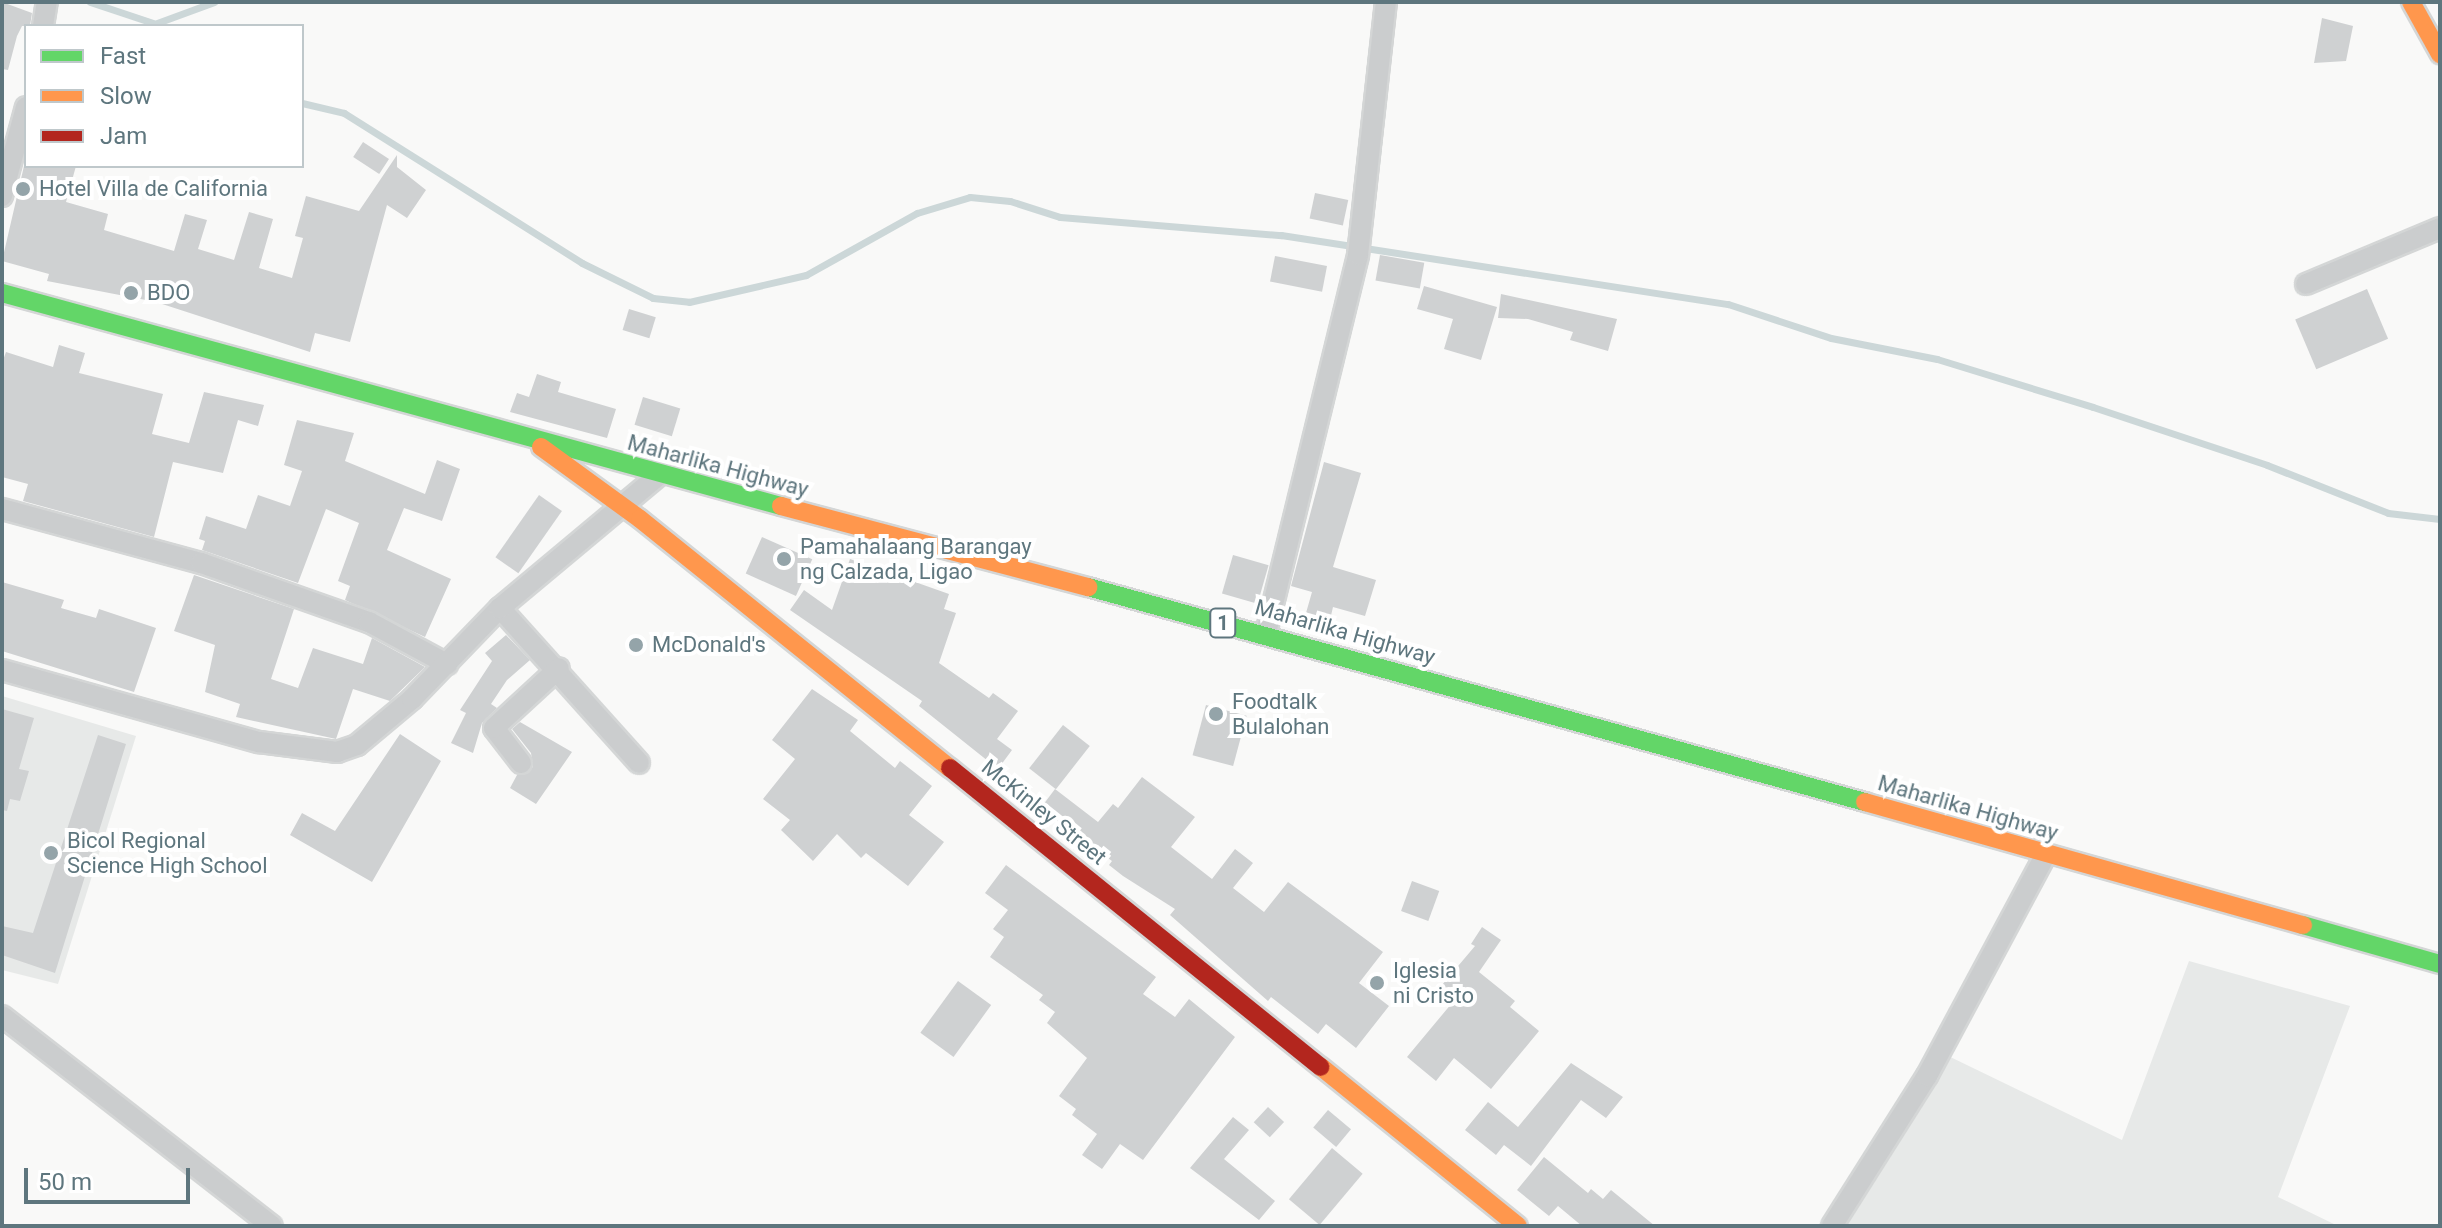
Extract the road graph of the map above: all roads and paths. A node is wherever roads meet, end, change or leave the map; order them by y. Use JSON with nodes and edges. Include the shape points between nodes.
{"nodes":[{"id":1,"x":47,"y":2,"type":"edge"},
{"id":2,"x":1386,"y":2,"type":"edge"},
{"id":3,"x":2411,"y":2,"type":"edge"},
{"id":4,"x":43,"y":24,"type":"edge"},
{"id":5,"x":2440,"y":54,"type":"edge"},
{"id":6,"x":24,"y":114,"type":"edge"},
{"id":7,"x":2,"y":196,"type":"edge"},
{"id":8,"x":2440,"y":228,"type":"edge"},
{"id":9,"x":2306,"y":284,"type":"dead end"},
{"id":10,"x":2,"y":293,"type":"edge"},
{"id":11,"x":535,"y":442,"type":"junction"},
{"id":12,"x":659,"y":475,"type":"junction"},
{"id":13,"x":619,"y":505,"type":"junction"},
{"id":14,"x":2,"y":509,"type":"edge"},
{"id":15,"x":500,"y":608,"type":"junction"},
{"id":16,"x":1266,"y":633,"type":"junction"},
{"id":17,"x":447,"y":664,"type":"junction"},
{"id":18,"x":559,"y":668,"type":"junction"},
{"id":19,"x":2,"y":670,"type":"edge"},
{"id":20,"x":521,"y":763,"type":"dead end"},
{"id":21,"x":639,"y":763,"type":"dead end"},
{"id":22,"x":2046,"y":854,"type":"junction"},
{"id":23,"x":2440,"y":964,"type":"edge"},
{"id":24,"x":2,"y":1016,"type":"edge"},
{"id":25,"x":272,"y":1226,"type":"edge"},
{"id":26,"x":1518,"y":1226,"type":"edge"},
{"id":27,"x":1832,"y":1226,"type":"edge"}],
"edges":[{"from":1,"to":4,"type":"street"},
{"from":2,"to":16,"type":"street","via":[[1358,255]]},
{"from":3,"to":5,"type":"main road"},
{"from":6,"to":7,"type":"street"},
{"from":8,"to":9,"type":"street"},
{"from":10,"to":11,"type":"main road","name":"Maharlika Highway","number":"1"},
{"from":11,"to":12,"type":"main road","name":"Maharlika Highway","number":"1"},
{"from":11,"to":13,"type":"main road","name":"McKinley Street"},
{"from":12,"to":13,"type":"street"},
{"from":12,"to":16,"type":"main road","name":"Maharlika Highway","number":"1"},
{"from":13,"to":15,"type":"street"},
{"from":13,"to":26,"type":"main road","name":"McKinley Street"},
{"from":14,"to":17,"type":"street","via":[[201,563],[355,617],[431,651]]},
{"from":15,"to":17,"type":"street"},
{"from":15,"to":18,"type":"street"},
{"from":16,"to":22,"type":"main road","name":"Maharlika Highway","number":"1"},
{"from":17,"to":19,"type":"street","via":[[357,745],[337,752],[259,742]]},
{"from":18,"to":20,"type":"street","via":[[494,728]]},
{"from":18,"to":21,"type":"street"},
{"from":22,"to":23,"type":"main road","name":"Maharlika Highway","number":"1"},
{"from":22,"to":27,"type":"street","via":[[1927,1076]]},
{"from":24,"to":25,"type":"street"}]}
